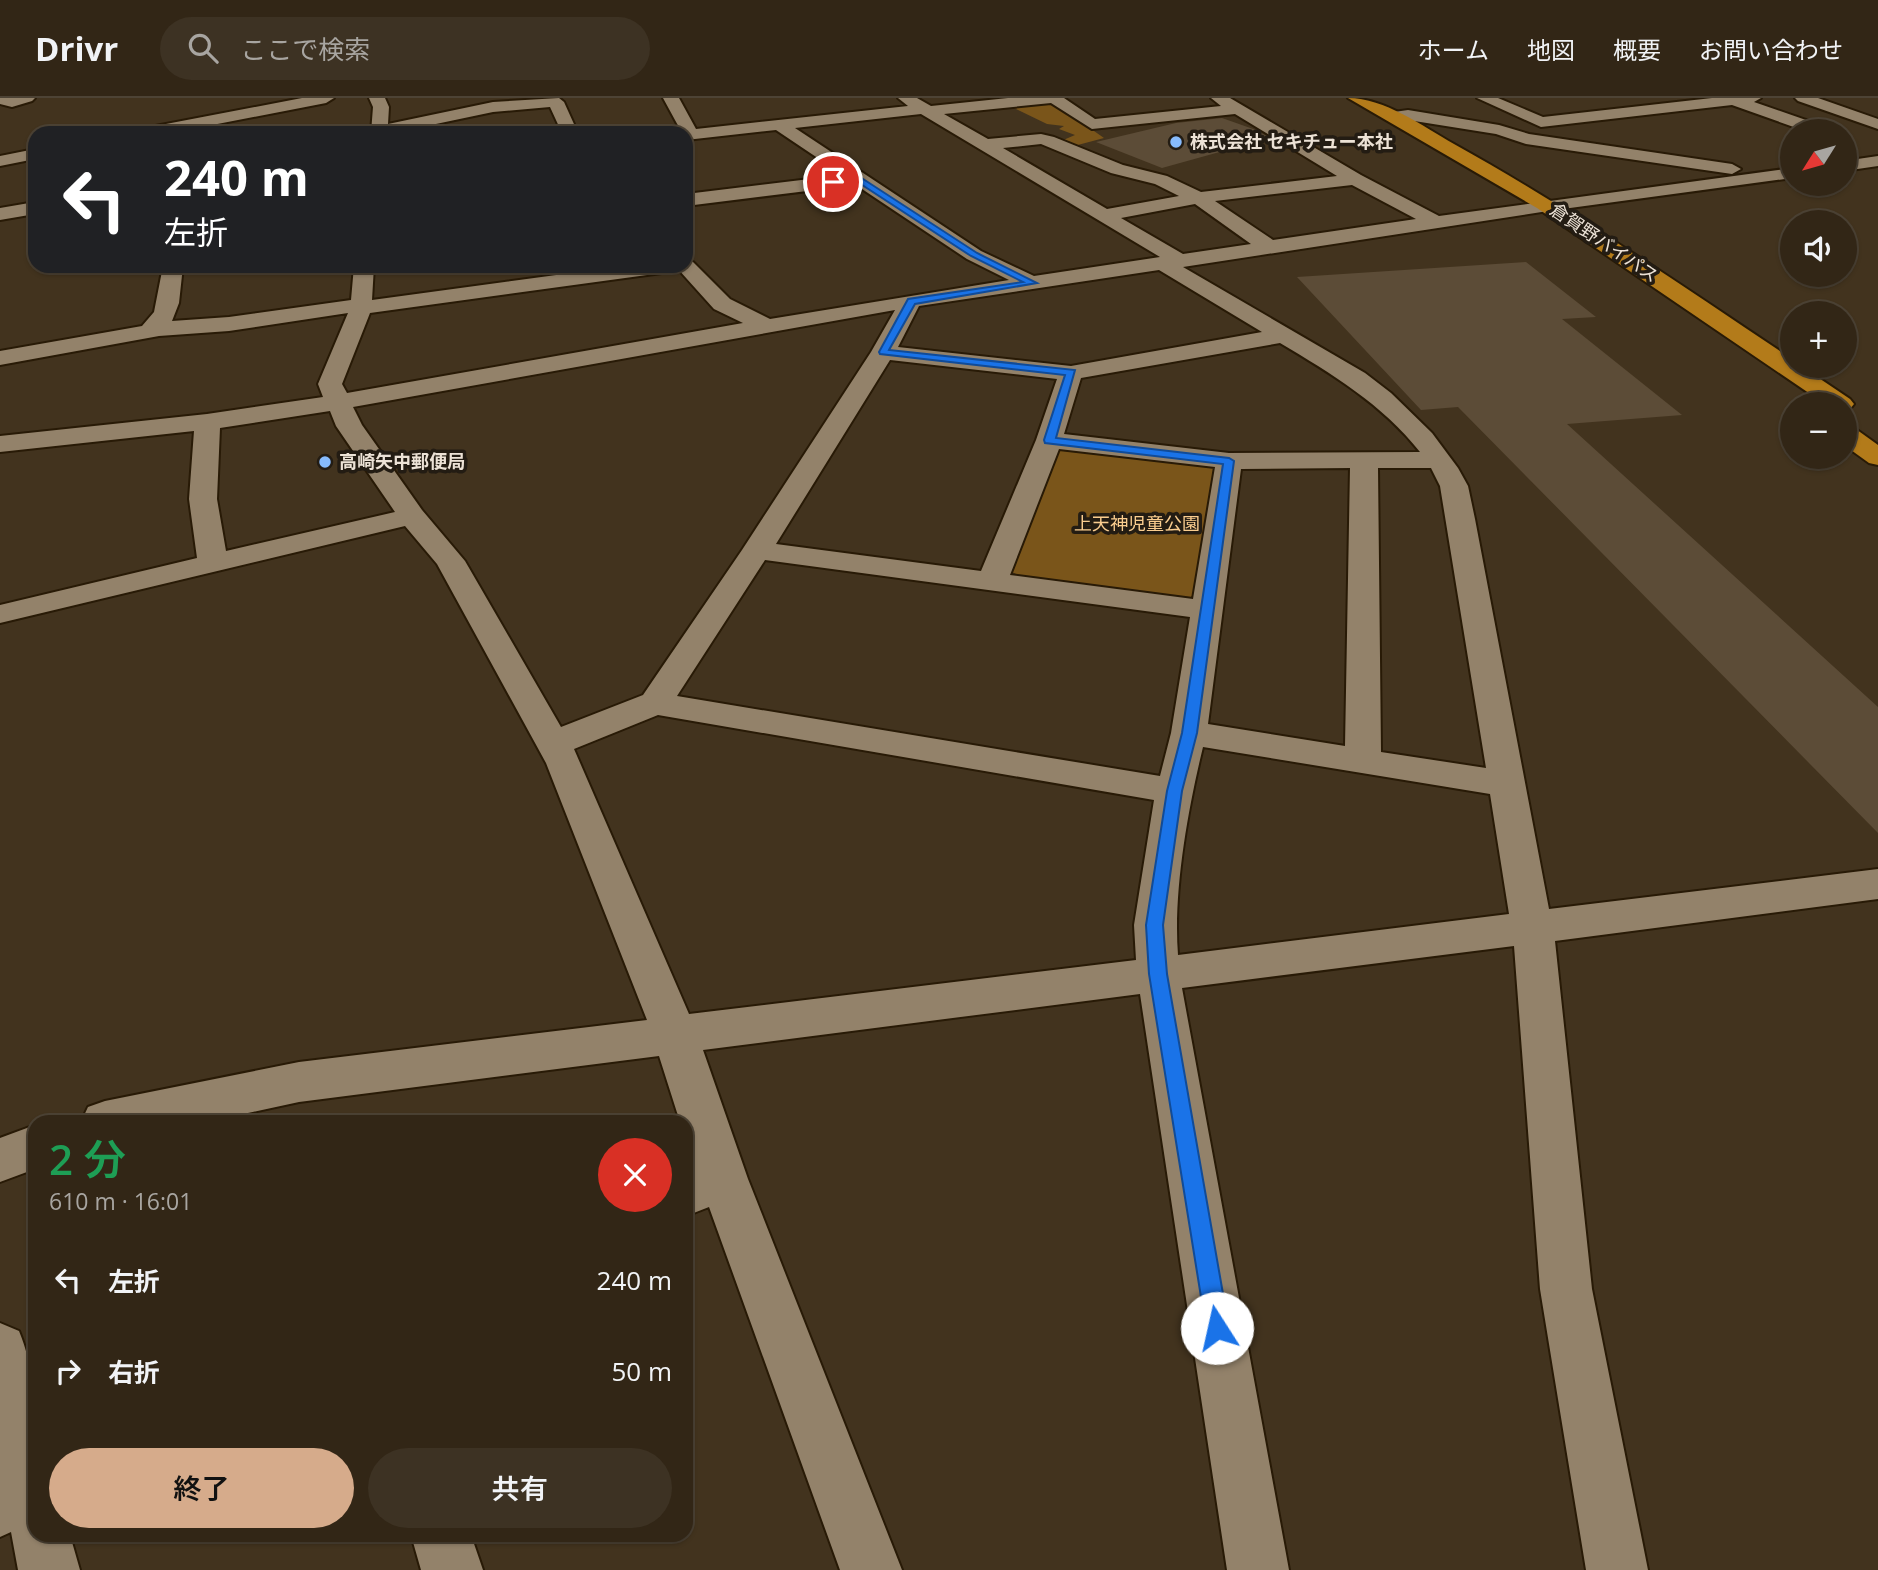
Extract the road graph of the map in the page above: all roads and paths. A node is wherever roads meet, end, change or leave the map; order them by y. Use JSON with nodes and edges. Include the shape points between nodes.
{"nodes":[{"id":1,"x":27,"y":98,"type":"edge"},
{"id":2,"x":671,"y":98,"type":"edge"},
{"id":3,"x":906,"y":98,"type":"edge"},
{"id":4,"x":1053,"y":98,"type":"edge"},
{"id":5,"x":1219,"y":98,"type":"edge"},
{"id":6,"x":1334,"y":98,"type":"edge"},
{"id":7,"x":1356,"y":98,"type":"edge"},
{"id":8,"x":1485,"y":98,"type":"edge"},
{"id":9,"x":1753,"y":98,"type":"edge"},
{"id":10,"x":1803,"y":98,"type":"edge"},
{"id":11,"x":0,"y":99,"type":"edge"},
{"id":12,"x":317,"y":99,"type":"edge"},
{"id":13,"x":1730,"y":99,"type":"edge"},
{"id":14,"x":384,"y":102,"type":"edge"},
{"id":15,"x":1238,"y":109,"type":"junction"},
{"id":16,"x":925,"y":110,"type":"junction"},
{"id":17,"x":1631,"y":112,"type":"junction"},
{"id":18,"x":1393,"y":116,"type":"junction"},
{"id":19,"x":1786,"y":119,"type":"edge"},
{"id":20,"x":1541,"y":122,"type":"junction"},
{"id":21,"x":1878,"y":124,"type":"edge"},
{"id":22,"x":779,"y":125,"type":"junction"},
{"id":23,"x":180,"y":126,"type":"edge"},
{"id":24,"x":380,"y":126,"type":"edge"},
{"id":25,"x":406,"y":126,"type":"edge"},
{"id":26,"x":567,"y":126,"type":"edge"},
{"id":27,"x":684,"y":126,"type":"edge"},
{"id":28,"x":1670,"y":128,"type":"dead end"},
{"id":29,"x":693,"y":134,"type":"edge"},
{"id":30,"x":1857,"y":144,"type":"edge"},
{"id":31,"x":982,"y":145,"type":"junction"},
{"id":32,"x":1720,"y":148,"type":"dead end"},
{"id":33,"x":1608,"y":152,"type":"junction"},
{"id":34,"x":1878,"y":152,"type":"edge"},
{"id":35,"x":28,"y":155,"type":"edge"},
{"id":36,"x":0,"y":161,"type":"edge"},
{"id":37,"x":1878,"y":161,"type":"edge"},
{"id":38,"x":1857,"y":164,"type":"edge"},
{"id":39,"x":1780,"y":172,"type":"edge"},
{"id":40,"x":1780,"y":174,"type":"edge"},
{"id":41,"x":1780,"y":175,"type":"edge"},
{"id":42,"x":858,"y":179,"type":"junction"},
{"id":43,"x":1354,"y":179,"type":"junction"},
{"id":44,"x":1685,"y":187,"type":"junction"},
{"id":45,"x":1198,"y":198,"type":"junction"},
{"id":46,"x":693,"y":199,"type":"edge"},
{"id":47,"x":1548,"y":205,"type":"junction"},
{"id":48,"x":1524,"y":208,"type":"junction"},
{"id":49,"x":28,"y":209,"type":"edge"},
{"id":50,"x":0,"y":214,"type":"edge"},
{"id":51,"x":1104,"y":215,"type":"junction"},
{"id":52,"x":1434,"y":221,"type":"junction"},
{"id":53,"x":1269,"y":247,"type":"junction"},
{"id":54,"x":1172,"y":262,"type":"junction"},
{"id":55,"x":172,"y":273,"type":"edge"},
{"id":56,"x":364,"y":273,"type":"edge"},
{"id":57,"x":617,"y":273,"type":"edge"},
{"id":58,"x":692,"y":273,"type":"edge"},
{"id":59,"x":1032,"y":283,"type":"junction"},
{"id":60,"x":911,"y":301,"type":"junction"},
{"id":61,"x":361,"y":308,"type":"junction"},
{"id":62,"x":1681,"y":318,"type":"dead end"},
{"id":63,"x":765,"y":325,"type":"junction"},
{"id":64,"x":156,"y":328,"type":"junction"},
{"id":65,"x":1284,"y":335,"type":"junction"},
{"id":66,"x":883,"y":352,"type":"junction"},
{"id":67,"x":0,"y":358,"type":"edge"},
{"id":68,"x":1071,"y":373,"type":"junction"},
{"id":69,"x":1822,"y":392,"type":"edge"},
{"id":70,"x":340,"y":402,"type":"junction"},
{"id":71,"x":1857,"y":416,"type":"edge"},
{"id":72,"x":207,"y":422,"type":"junction"},
{"id":73,"x":1878,"y":430,"type":"edge"},
{"id":74,"x":1049,"y":440,"type":"junction"},
{"id":75,"x":1857,"y":442,"type":"edge"},
{"id":76,"x":0,"y":444,"type":"edge"},
{"id":77,"x":1878,"y":457,"type":"edge"},
{"id":78,"x":1438,"y":460,"type":"junction"},
{"id":79,"x":1229,"y":461,"type":"junction"},
{"id":80,"x":1364,"y":461,"type":"junction"},
{"id":81,"x":412,"y":516,"type":"junction"},
{"id":82,"x":757,"y":550,"type":"junction"},
{"id":83,"x":214,"y":562,"type":"junction"},
{"id":84,"x":992,"y":581,"type":"junction"},
{"id":85,"x":1206,"y":610,"type":"junction"},
{"id":86,"x":0,"y":614,"type":"edge"},
{"id":87,"x":655,"y":702,"type":"junction"},
{"id":88,"x":1189,"y":733,"type":"junction"},
{"id":89,"x":553,"y":744,"type":"junction"},
{"id":90,"x":1363,"y":761,"type":"junction"},
{"id":91,"x":1505,"y":784,"type":"junction"},
{"id":92,"x":1174,"y":791,"type":"junction"},
{"id":93,"x":1878,"y":884,"type":"edge"},
{"id":94,"x":1532,"y":925,"type":"junction"},
{"id":95,"x":1158,"y":974,"type":"junction"},
{"id":96,"x":675,"y":1035,"type":"junction"},
{"id":97,"x":128,"y":1115,"type":"edge"},
{"id":98,"x":690,"y":1115,"type":"edge"},
{"id":99,"x":693,"y":1129,"type":"edge"},
{"id":100,"x":28,"y":1150,"type":"edge"},
{"id":101,"x":0,"y":1160,"type":"edge"},
{"id":102,"x":704,"y":1186,"type":"edge"},
{"id":103,"x":0,"y":1350,"type":"edge"},
{"id":104,"x":28,"y":1510,"type":"edge"},
{"id":105,"x":39,"y":1542,"type":"edge"},
{"id":106,"x":443,"y":1542,"type":"edge"},
{"id":107,"x":48,"y":1570,"type":"edge"},
{"id":108,"x":452,"y":1570,"type":"edge"},
{"id":109,"x":871,"y":1570,"type":"edge"},
{"id":110,"x":1258,"y":1570,"type":"edge"},
{"id":111,"x":1617,"y":1570,"type":"edge"}],
"edges":[{"from":1,"to":11,"type":"street"},
{"from":2,"to":27,"type":"street"},
{"from":3,"to":16,"type":"street"},
{"from":4,"to":15,"type":"street","via":[[1092,124]]},
{"from":4,"to":16,"type":"street"},
{"from":5,"to":15,"type":"street"},
{"from":6,"to":48,"type":"highway","name":"倉賀野バイパス"},
{"from":7,"to":18,"type":"highway","name":"倉賀野バイパス"},
{"from":8,"to":20,"type":"street"},
{"from":9,"to":13,"type":"street"},
{"from":10,"to":21,"type":"street"},
{"from":12,"to":23,"type":"street"},
{"from":13,"to":17,"type":"street"},
{"from":13,"to":19,"type":"street"},
{"from":14,"to":24,"type":"street"},
{"from":15,"to":43,"type":"street"},
{"from":16,"to":22,"type":"street"},
{"from":16,"to":31,"type":"street"},
{"from":17,"to":20,"type":"street"},
{"from":17,"to":28,"type":"street"},
{"from":18,"to":33,"type":"street","via":[[1499,130]]},
{"from":18,"to":47,"type":"highway","name":"倉賀野バイパス"},
{"from":20,"to":33,"type":"street"},
{"from":22,"to":29,"type":"street"},
{"from":22,"to":42,"type":"street"},
{"from":25,"to":26,"type":"street","via":[[493,107],[556,102]]},
{"from":30,"to":34,"type":"street"},
{"from":31,"to":45,"type":"street","via":[[1041,139],[1054,142]]},
{"from":31,"to":51,"type":"street"},
{"from":32,"to":39,"type":"street"},
{"from":33,"to":40,"type":"street"},
{"from":33,"to":44,"type":"street"},
{"from":35,"to":36,"type":"street"},
{"from":37,"to":38,"type":"street"},
{"from":41,"to":44,"type":"street"},
{"from":42,"to":46,"type":"street"},
{"from":42,"to":59,"type":"street","via":[[974,254]]},
{"from":43,"to":45,"type":"street"},
{"from":43,"to":52,"type":"street"},
{"from":44,"to":47,"type":"street"},
{"from":45,"to":51,"type":"street"},
{"from":45,"to":53,"type":"street"},
{"from":47,"to":48,"type":"street"},
{"from":47,"to":69,"type":"highway","name":"倉賀野バイパス"},
{"from":48,"to":52,"type":"street"},
{"from":48,"to":62,"type":"highway","name":"倉賀野バイパス"},
{"from":49,"to":50,"type":"street"},
{"from":51,"to":54,"type":"street"},
{"from":52,"to":53,"type":"street"},
{"from":53,"to":54,"type":"street"},
{"from":54,"to":59,"type":"street"},
{"from":54,"to":65,"type":"street"},
{"from":55,"to":64,"type":"street","via":[[165,316]]},
{"from":56,"to":61,"type":"street"},
{"from":57,"to":61,"type":"street"},
{"from":58,"to":63,"type":"street","via":[[722,304]]},
{"from":59,"to":60,"type":"street"},
{"from":60,"to":63,"type":"street"},
{"from":60,"to":66,"type":"street"},
{"from":61,"to":64,"type":"street","via":[[343,306],[229,324]]},
{"from":61,"to":70,"type":"street","via":[[330,384]]},
{"from":63,"to":70,"type":"street"},
{"from":64,"to":67,"type":"street"},
{"from":65,"to":68,"type":"street"},
{"from":65,"to":78,"type":"street","via":[[1382,397]]},
{"from":66,"to":68,"type":"street"},
{"from":66,"to":82,"type":"street"},
{"from":68,"to":74,"type":"street"},
{"from":70,"to":72,"type":"street"},
{"from":70,"to":81,"type":"street","via":[[349,426]]},
{"from":71,"to":73,"type":"highway","name":"倉賀野バイパス"},
{"from":72,"to":76,"type":"street"},
{"from":72,"to":83,"type":"street","via":[[203,499]]},
{"from":74,"to":79,"type":"street"},
{"from":74,"to":84,"type":"street"},
{"from":75,"to":77,"type":"highway"},
{"from":78,"to":80,"type":"street"},
{"from":78,"to":91,"type":"street","via":[[1452,481],[1461,519]]},
{"from":79,"to":80,"type":"street"},
{"from":79,"to":85,"type":"street"},
{"from":80,"to":90,"type":"street"},
{"from":81,"to":83,"type":"street"},
{"from":81,"to":89,"type":"street","via":[[450,561]]},
{"from":82,"to":84,"type":"street"},
{"from":82,"to":87,"type":"street"},
{"from":83,"to":86,"type":"street"},
{"from":84,"to":85,"type":"street"},
{"from":85,"to":88,"type":"street"},
{"from":87,"to":89,"type":"street"},
{"from":87,"to":92,"type":"street"},
{"from":88,"to":90,"type":"street"},
{"from":88,"to":92,"type":"street"},
{"from":89,"to":96,"type":"street"},
{"from":90,"to":91,"type":"street"},
{"from":91,"to":94,"type":"street"},
{"from":92,"to":95,"type":"street","via":[[1155,925]]},
{"from":93,"to":94,"type":"street"},
{"from":94,"to":95,"type":"street"},
{"from":94,"to":111,"type":"street","via":[[1566,1289]]},
{"from":95,"to":96,"type":"street"},
{"from":95,"to":110,"type":"street"},
{"from":96,"to":97,"type":"street","via":[[299,1082]]},
{"from":96,"to":98,"type":"street"},
{"from":99,"to":102,"type":"street"},
{"from":100,"to":101,"type":"street"},
{"from":102,"to":109,"type":"street"},
{"from":103,"to":104,"type":"street"},
{"from":105,"to":107,"type":"street"},
{"from":106,"to":108,"type":"street"}]}
